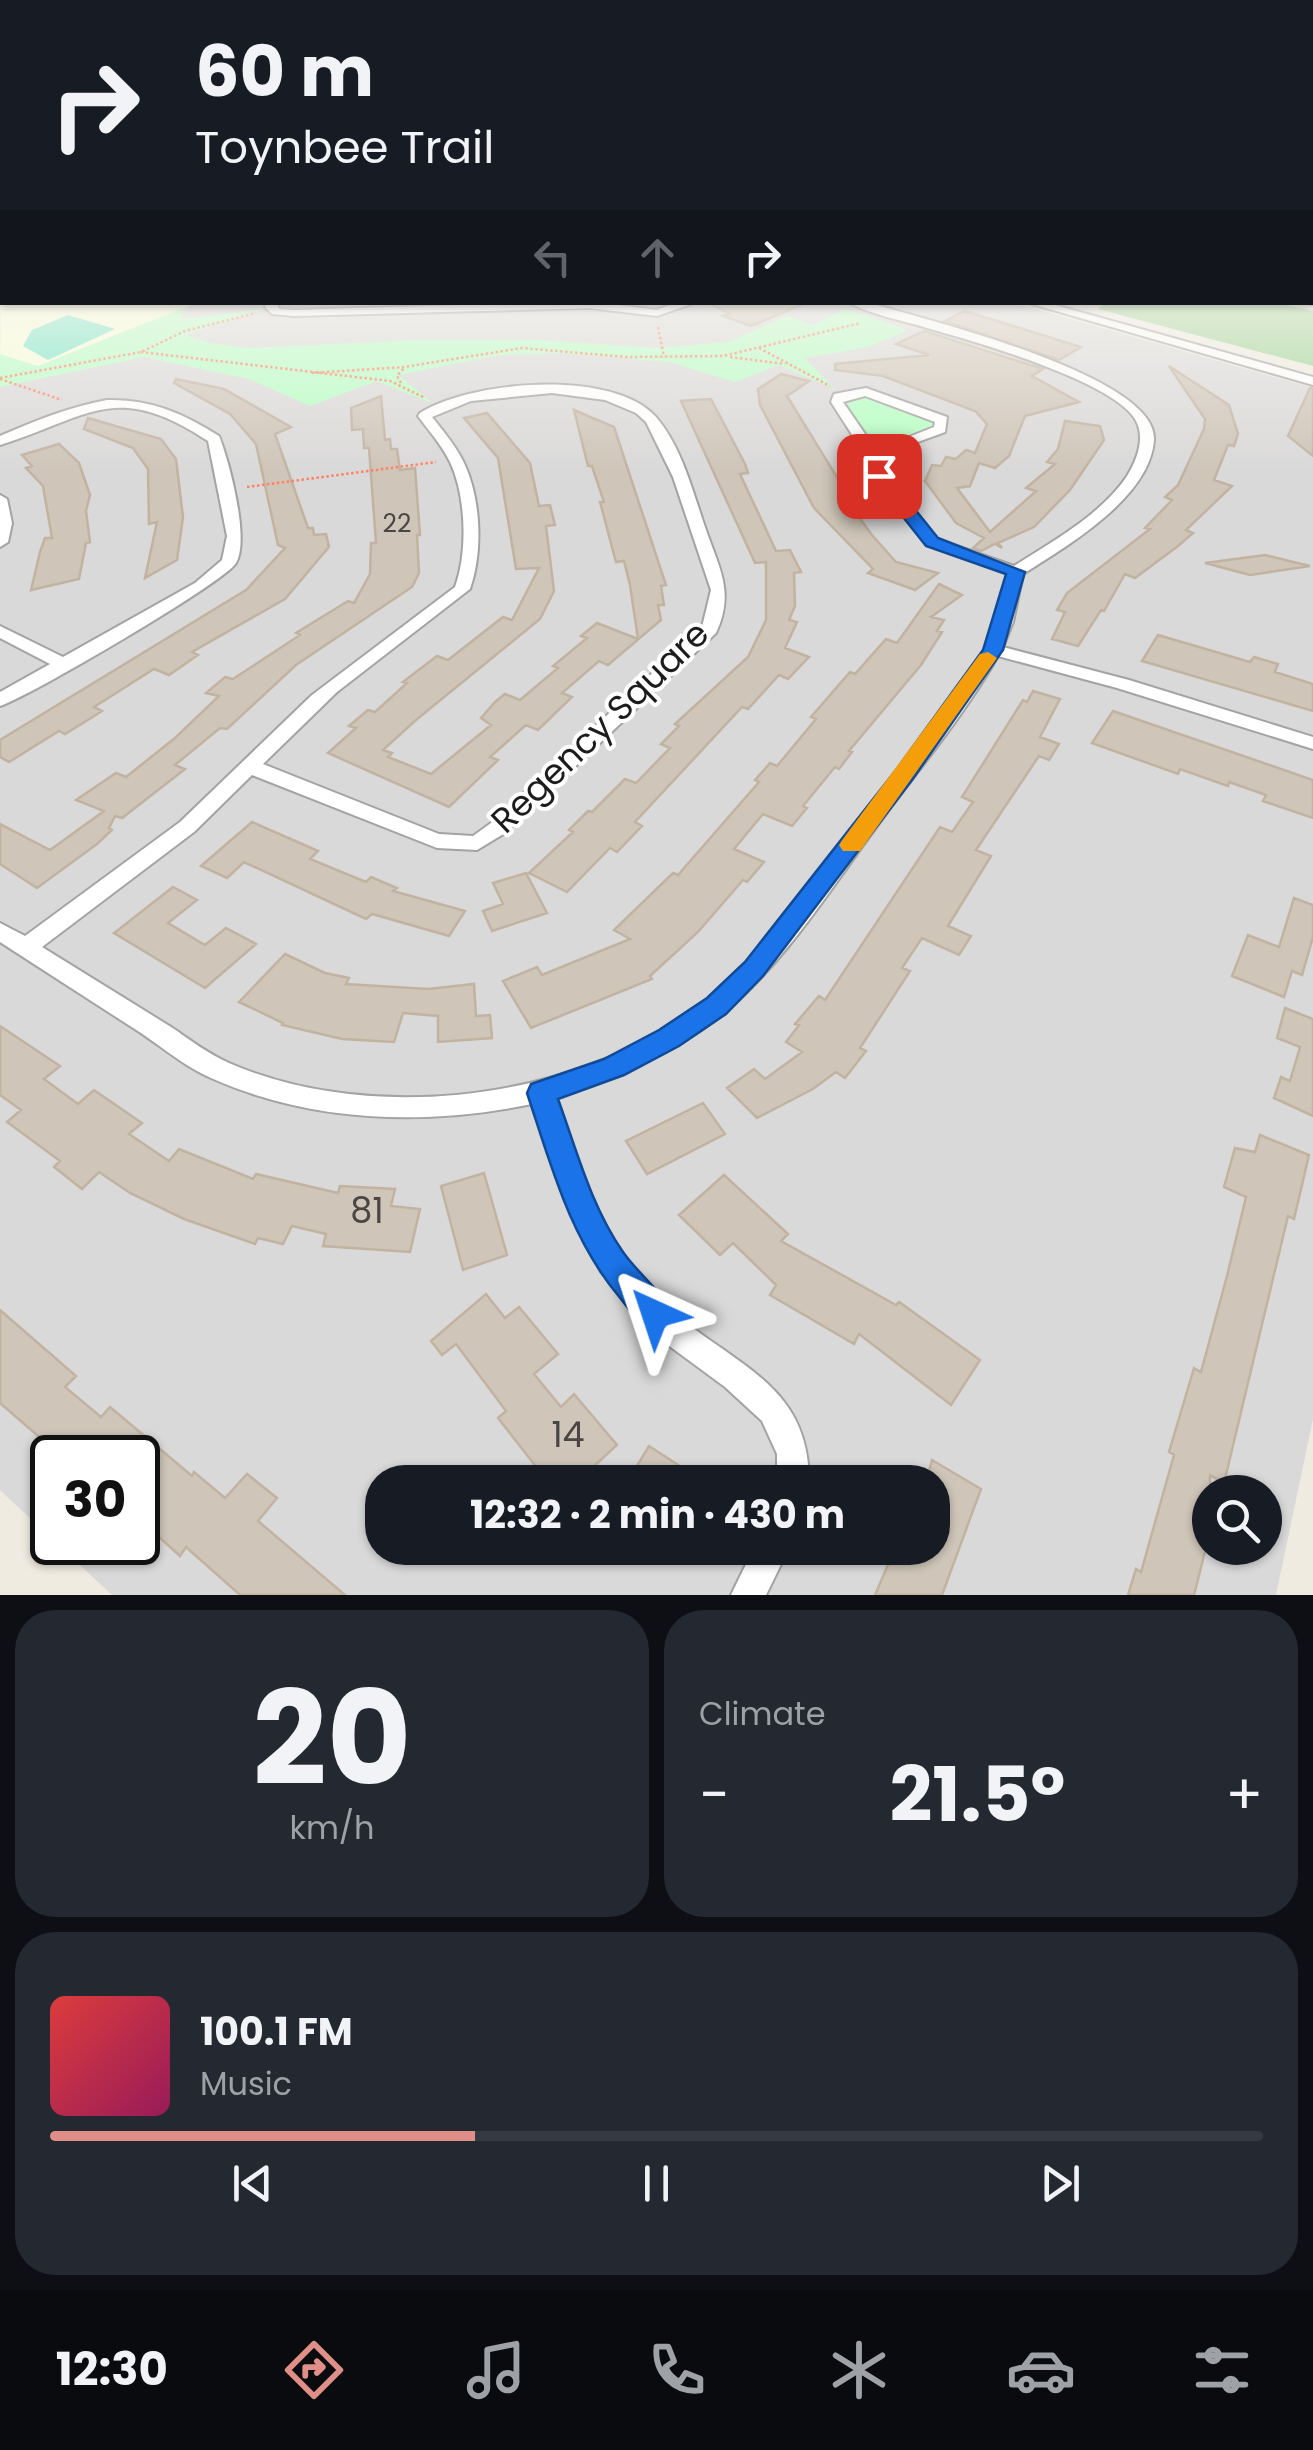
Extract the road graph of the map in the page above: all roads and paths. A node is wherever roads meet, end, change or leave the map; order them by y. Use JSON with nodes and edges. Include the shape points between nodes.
{"nodes":[{"id":1,"x":217,"y":321,"type":"edge"},
{"id":2,"x":658,"y":321,"type":"edge"},
{"id":3,"x":868,"y":321,"type":"edge"},
{"id":4,"x":914,"y":321,"type":"edge"},
{"id":5,"x":1100,"y":321,"type":"edge"},
{"id":6,"x":759,"y":348,"type":"junction"},
{"id":7,"x":140,"y":352,"type":"junction"},
{"id":8,"x":720,"y":356,"type":"junction"},
{"id":9,"x":664,"y":357,"type":"junction"},
{"id":10,"x":790,"y":364,"type":"junction"},
{"id":11,"x":404,"y":367,"type":"junction"},
{"id":12,"x":312,"y":374,"type":"junction"},
{"id":13,"x":0,"y":378,"type":"edge"},
{"id":14,"x":1313,"y":381,"type":"edge"},
{"id":15,"x":401,"y":383,"type":"junction"},
{"id":16,"x":845,"y":394,"type":"junction"},
{"id":17,"x":438,"y":406,"type":"junction"},
{"id":18,"x":78,"y":407,"type":"junction"},
{"id":19,"x":0,"y":441,"type":"edge"},
{"id":20,"x":874,"y":458,"type":"junction"},
{"id":21,"x":455,"y":460,"type":"junction"},
{"id":22,"x":227,"y":490,"type":"junction"},
{"id":23,"x":0,"y":499,"type":"edge"},
{"id":24,"x":0,"y":542,"type":"edge"},
{"id":25,"x":1016,"y":572,"type":"junction"},
{"id":26,"x":0,"y":631,"type":"edge"},
{"id":27,"x":993,"y":650,"type":"junction"},
{"id":28,"x":62,"y":664,"type":"junction"},
{"id":29,"x":0,"y":700,"type":"edge"},
{"id":30,"x":1313,"y":743,"type":"edge"},
{"id":31,"x":250,"y":766,"type":"junction"},
{"id":32,"x":0,"y":931,"type":"edge"},
{"id":33,"x":26,"y":948,"type":"junction"},
{"id":34,"x":541,"y":1093,"type":"junction"},
{"id":35,"x":793,"y":1465,"type":"edge"},
{"id":36,"x":763,"y":1565,"type":"edge"},
{"id":37,"x":748,"y":1595,"type":"edge"}],
"edges":[{"from":1,"to":7,"type":"path"},
{"from":2,"to":9,"type":"path"},
{"from":3,"to":6,"type":"path"},
{"from":4,"to":25,"type":"street","via":[[1067,372],[1141,415],[1148,441],[1134,474],[1094,522]]},
{"from":5,"to":14,"type":"street"},
{"from":6,"to":8,"type":"path"},
{"from":6,"to":10,"type":"path"},
{"from":7,"to":12,"type":"path"},
{"from":7,"to":13,"type":"path"},
{"from":8,"to":9,"type":"path"},
{"from":8,"to":10,"type":"path"},
{"from":9,"to":11,"type":"path","via":[[522,348]]},
{"from":10,"to":16,"type":"path"},
{"from":11,"to":12,"type":"path"},
{"from":11,"to":15,"type":"path","via":[[396,376]]},
{"from":12,"to":15,"type":"path"},
{"from":13,"to":18,"type":"path"},
{"from":15,"to":17,"type":"path"},
{"from":16,"to":20,"type":"street","via":[[838,406]]},
{"from":16,"to":20,"type":"street","via":[[876,394],[942,420],[940,430]]},
{"from":17,"to":21,"type":"street","via":[[426,416]]},
{"from":17,"to":31,"type":"street","name":"Regency Square","via":[[490,394],[566,389],[616,400],[649,417],[719,590],[710,629],[476,842],[437,841]]},
{"from":18,"to":19,"type":"street"},
{"from":18,"to":22,"type":"street","via":[[132,404],[194,424],[214,438]]},
{"from":20,"to":25,"type":"street","via":[[879,476],[932,542]]},
{"from":21,"to":22,"type":"path"},
{"from":21,"to":31,"type":"street","via":[[471,548],[462,589],[331,688]]},
{"from":22,"to":28,"type":"street","via":[[235,536],[229,562],[201,586]]},
{"from":23,"to":24,"type":"street"},
{"from":25,"to":27,"type":"street"},
{"from":26,"to":28,"type":"street"},
{"from":27,"to":30,"type":"street"},
{"from":27,"to":34,"type":"street","via":[[742,982],[669,1038]]},
{"from":28,"to":29,"type":"street"},
{"from":31,"to":33,"type":"street","via":[[187,827]]},
{"from":32,"to":33,"type":"street"},
{"from":33,"to":34,"type":"street","via":[[186,1051],[256,1085],[404,1109]]},
{"from":34,"to":35,"type":"street","via":[[604,1252],[671,1330],[771,1404],[793,1444]]},
{"from":36,"to":37,"type":"street"}]}
